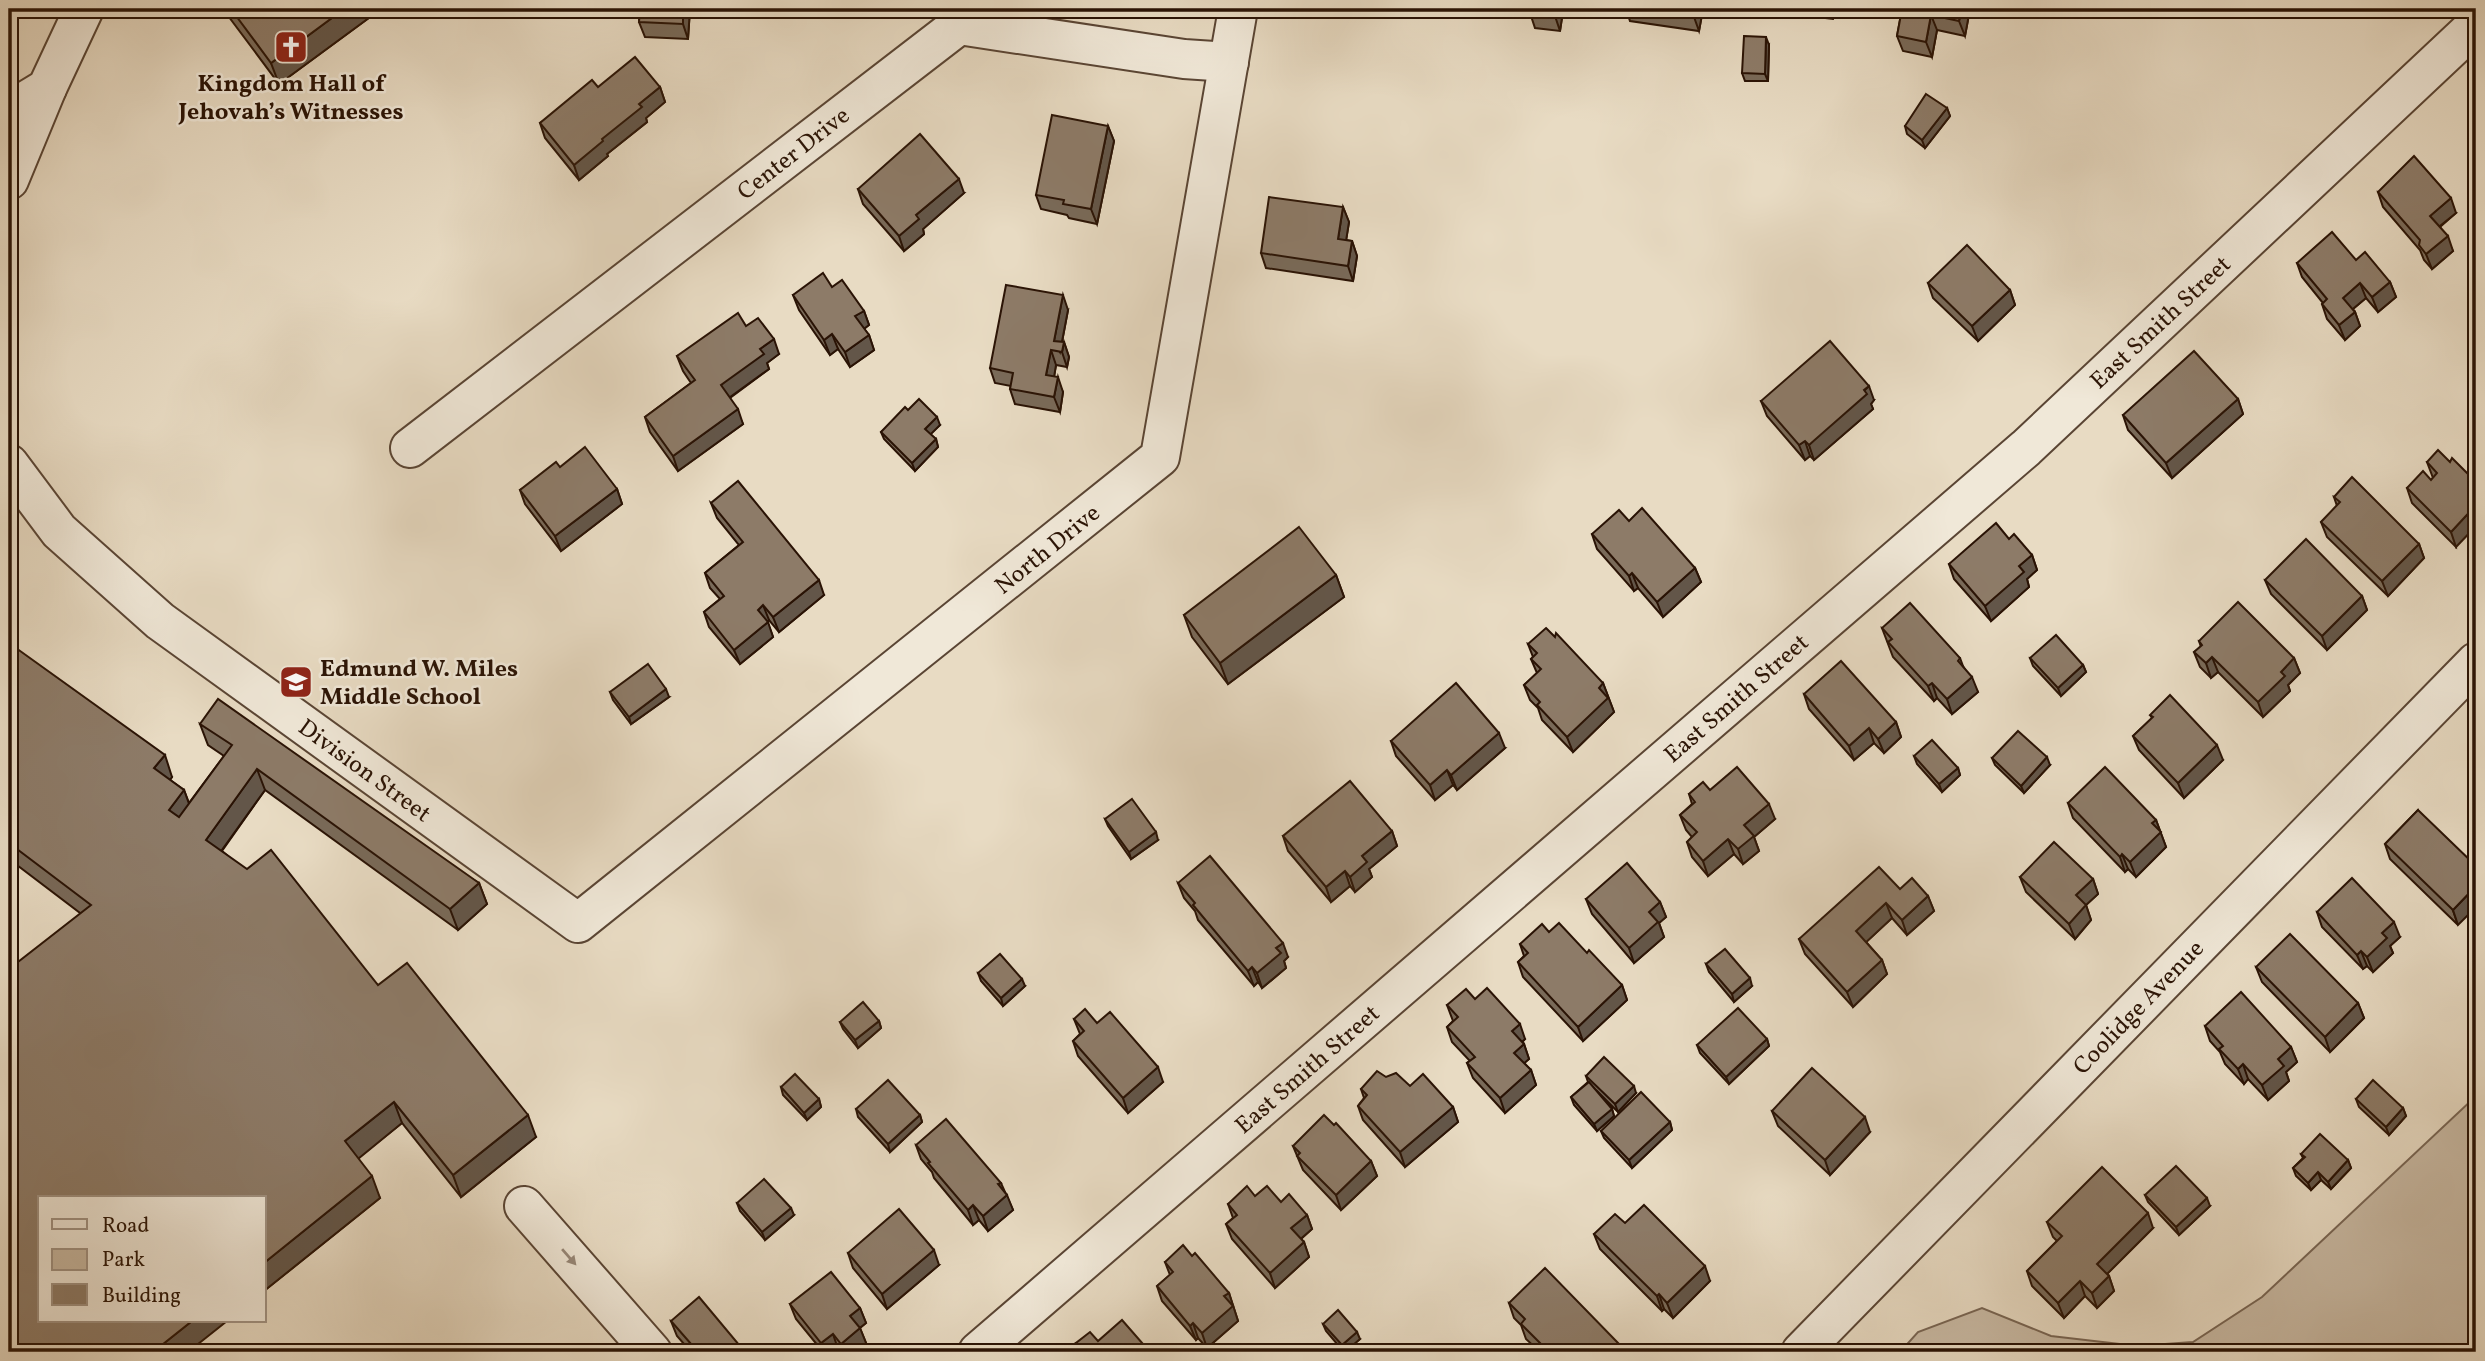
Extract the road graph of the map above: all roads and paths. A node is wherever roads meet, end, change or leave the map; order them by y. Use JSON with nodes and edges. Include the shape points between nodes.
{"nodes":[{"id":1,"x":84,"y":9,"type":"edge"},
{"id":2,"x":1238,"y":9,"type":"edge"},
{"id":3,"x":2476,"y":25,"type":"edge"},
{"id":4,"x":1229,"y":62,"type":"junction"},
{"id":5,"x":47,"y":88,"type":"junction"},
{"id":6,"x":9,"y":111,"type":"edge"},
{"id":7,"x":9,"y":180,"type":"edge"},
{"id":8,"x":410,"y":447,"type":"dead end"},
{"id":9,"x":9,"y":464,"type":"edge"},
{"id":10,"x":2476,"y":662,"type":"edge"},
{"id":11,"x":578,"y":923,"type":"joint"},
{"id":12,"x":524,"y":1206,"type":"dead end"},
{"id":13,"x":652,"y":1352,"type":"edge"},
{"id":14,"x":978,"y":1352,"type":"edge"},
{"id":15,"x":1801,"y":1352,"type":"edge"}],
"edges":[{"from":1,"to":5,"type":"street"},
{"from":2,"to":4,"type":"street","name":"North Drive"},
{"from":3,"to":14,"type":"street","name":"East Smith Street","via":[[2026,448]]},
{"from":4,"to":8,"type":"street","name":"Center Drive","via":[[959,25]]},
{"from":4,"to":11,"type":"street","name":"North Drive","via":[[1160,457]]},
{"from":5,"to":6,"type":"street"},
{"from":5,"to":7,"type":"street"},
{"from":9,"to":11,"type":"street","name":"Division Street","via":[[59,531],[160,621]]},
{"from":10,"to":15,"type":"street","name":"Coolidge Avenue"},
{"from":12,"to":13,"type":"street","one_way":true}]}
